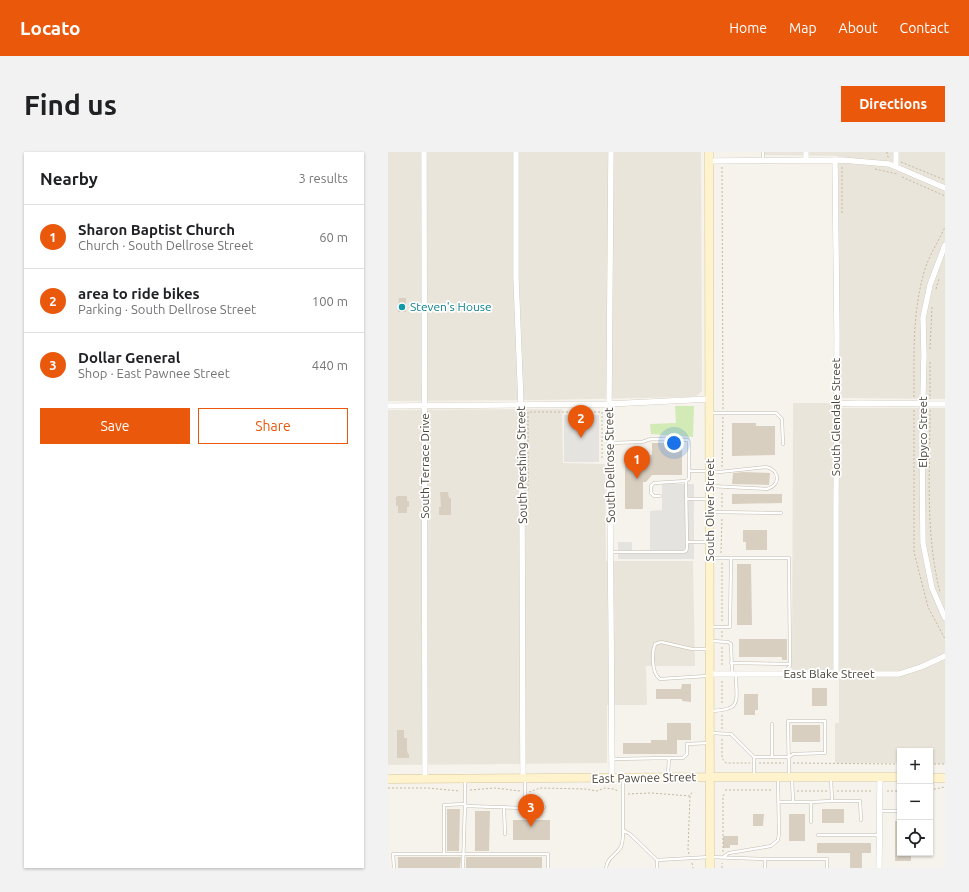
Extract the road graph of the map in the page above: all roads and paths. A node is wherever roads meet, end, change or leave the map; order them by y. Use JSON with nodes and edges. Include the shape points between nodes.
{"nodes":[{"id":1,"x":424,"y":152,"type":"edge"},
{"id":2,"x":516,"y":152,"type":"edge"},
{"id":3,"x":611,"y":152,"type":"edge"},
{"id":4,"x":709,"y":152,"type":"edge"},
{"id":5,"x":763,"y":152,"type":"edge"},
{"id":6,"x":806,"y":152,"type":"edge"},
{"id":7,"x":887,"y":152,"type":"edge"},
{"id":8,"x":896,"y":152,"type":"edge"},
{"id":9,"x":763,"y":160,"type":"junction"},
{"id":10,"x":806,"y":160,"type":"junction"},
{"id":11,"x":834,"y":160,"type":"junction"},
{"id":12,"x":896,"y":160,"type":"junction"},
{"id":13,"x":709,"y":161,"type":"junction"},
{"id":14,"x":722,"y":161,"type":"junction"},
{"id":15,"x":842,"y":166,"type":"dead end"},
{"id":16,"x":896,"y":167,"type":"junction"},
{"id":17,"x":872,"y":169,"type":"dead end"},
{"id":18,"x":945,"y":180,"type":"edge"},
{"id":19,"x":945,"y":188,"type":"edge"},
{"id":20,"x":945,"y":196,"type":"edge"},
{"id":21,"x":842,"y":214,"type":"dead end"},
{"id":22,"x":945,"y":245,"type":"edge"},
{"id":23,"x":939,"y":279,"type":"dead end"},
{"id":24,"x":935,"y":292,"type":"dead end"},
{"id":25,"x":932,"y":305,"type":"dead end"},
{"id":26,"x":930,"y":350,"type":"dead end"},
{"id":27,"x":930,"y":358,"type":"dead end"},
{"id":28,"x":709,"y":399,"type":"junction"},
{"id":29,"x":923,"y":403,"type":"junction"},
{"id":30,"x":609,"y":404,"type":"junction"},
{"id":31,"x":837,"y":404,"type":"junction"},
{"id":32,"x":930,"y":404,"type":"junction"},
{"id":33,"x":945,"y":404,"type":"edge"},
{"id":34,"x":521,"y":405,"type":"junction"},
{"id":35,"x":388,"y":406,"type":"edge"},
{"id":36,"x":425,"y":406,"type":"junction"},
{"id":37,"x":709,"y":413,"type":"junction"},
{"id":38,"x":723,"y":413,"type":"junction"},
{"id":39,"x":610,"y":443,"type":"junction"},
{"id":40,"x":783,"y":444,"type":"dead end"},
{"id":41,"x":602,"y":459,"type":"dead end"},
{"id":42,"x":690,"y":471,"type":"junction"},
{"id":43,"x":722,"y":471,"type":"junction"},
{"id":44,"x":710,"y":472,"type":"junction"},
{"id":45,"x":686,"y":481,"type":"junction"},
{"id":46,"x":710,"y":486,"type":"junction"},
{"id":47,"x":722,"y":487,"type":"junction"},
{"id":48,"x":528,"y":490,"type":"dead end"},
{"id":49,"x":660,"y":496,"type":"dead end"},
{"id":50,"x":686,"y":499,"type":"junction"},
{"id":51,"x":710,"y":499,"type":"junction"},
{"id":52,"x":710,"y":512,"type":"junction"},
{"id":53,"x":722,"y":512,"type":"junction"},
{"id":54,"x":781,"y":513,"type":"dead end"},
{"id":55,"x":687,"y":542,"type":"junction"},
{"id":56,"x":710,"y":542,"type":"junction"},
{"id":57,"x":611,"y":552,"type":"junction"},
{"id":58,"x":710,"y":558,"type":"junction"},
{"id":59,"x":722,"y":558,"type":"junction"},
{"id":60,"x":731,"y":558,"type":"junction"},
{"id":61,"x":940,"y":592,"type":"dead end"},
{"id":62,"x":945,"y":618,"type":"edge"},
{"id":63,"x":710,"y":627,"type":"junction"},
{"id":64,"x":722,"y":627,"type":"junction"},
{"id":65,"x":722,"y":641,"type":"junction"},
{"id":66,"x":710,"y":645,"type":"junction"},
{"id":67,"x":945,"y":656,"type":"edge"},
{"id":68,"x":731,"y":663,"type":"junction"},
{"id":69,"x":790,"y":664,"type":"junction"},
{"id":70,"x":722,"y":674,"type":"junction"},
{"id":71,"x":734,"y":674,"type":"junction"},
{"id":72,"x":787,"y":674,"type":"junction"},
{"id":73,"x":836,"y":674,"type":"junction"},
{"id":74,"x":710,"y":675,"type":"junction"},
{"id":75,"x":710,"y":711,"type":"junction"},
{"id":76,"x":722,"y":711,"type":"junction"},
{"id":77,"x":772,"y":724,"type":"dead end"},
{"id":78,"x":710,"y":733,"type":"junction"},
{"id":79,"x":722,"y":734,"type":"junction"},
{"id":80,"x":710,"y":743,"type":"junction"},
{"id":81,"x":754,"y":757,"type":"junction"},
{"id":82,"x":772,"y":757,"type":"junction"},
{"id":83,"x":789,"y":757,"type":"junction"},
{"id":84,"x":669,"y":758,"type":"junction"},
{"id":85,"x":612,"y":759,"type":"junction"},
{"id":86,"x":754,"y":763,"type":"junction"},
{"id":87,"x":789,"y":763,"type":"junction"},
{"id":88,"x":897,"y":764,"type":"edge"},
{"id":89,"x":933,"y":764,"type":"edge"},
{"id":90,"x":945,"y":764,"type":"edge"},
{"id":91,"x":668,"y":777,"type":"junction"},
{"id":92,"x":710,"y":777,"type":"junction"},
{"id":93,"x":754,"y":777,"type":"junction"},
{"id":94,"x":778,"y":777,"type":"junction"},
{"id":95,"x":791,"y":777,"type":"junction"},
{"id":96,"x":831,"y":777,"type":"junction"},
{"id":97,"x":880,"y":777,"type":"junction"},
{"id":98,"x":612,"y":778,"type":"junction"},
{"id":99,"x":623,"y":778,"type":"junction"},
{"id":100,"x":897,"y":778,"type":"edge"},
{"id":101,"x":933,"y":778,"type":"edge"},
{"id":102,"x":945,"y":778,"type":"edge"},
{"id":103,"x":425,"y":779,"type":"junction"},
{"id":104,"x":465,"y":779,"type":"junction"},
{"id":105,"x":524,"y":779,"type":"junction"},
{"id":106,"x":388,"y":780,"type":"edge"},
{"id":107,"x":945,"y":787,"type":"edge"},
{"id":108,"x":388,"y":788,"type":"edge"},
{"id":109,"x":933,"y":789,"type":"edge"},
{"id":110,"x":465,"y":790,"type":"junction"},
{"id":111,"x":725,"y":790,"type":"dead end"},
{"id":112,"x":778,"y":790,"type":"junction"},
{"id":113,"x":793,"y":791,"type":"junction"},
{"id":114,"x":832,"y":791,"type":"junction"},
{"id":115,"x":880,"y":791,"type":"junction"},
{"id":116,"x":897,"y":791,"type":"edge"},
{"id":117,"x":525,"y":792,"type":"junction"},
{"id":118,"x":692,"y":792,"type":"dead end"},
{"id":119,"x":623,"y":793,"type":"junction"},
{"id":120,"x":725,"y":793,"type":"dead end"},
{"id":121,"x":690,"y":796,"type":"junction"},
{"id":122,"x":832,"y":801,"type":"junction"},
{"id":123,"x":778,"y":802,"type":"junction"},
{"id":124,"x":793,"y":802,"type":"junction"},
{"id":125,"x":811,"y":802,"type":"junction"},
{"id":126,"x":465,"y":804,"type":"junction"},
{"id":127,"x":504,"y":807,"type":"junction"},
{"id":128,"x":544,"y":807,"type":"dead end"},
{"id":129,"x":523,"y":808,"type":"junction"},
{"id":130,"x":880,"y":811,"type":"junction"},
{"id":131,"x":897,"y":811,"type":"edge"},
{"id":132,"x":861,"y":820,"type":"dead end"},
{"id":133,"x":811,"y":822,"type":"dead end"},
{"id":134,"x":623,"y":830,"type":"junction"},
{"id":135,"x":505,"y":834,"type":"dead end"},
{"id":136,"x":818,"y":835,"type":"dead end"},
{"id":137,"x":880,"y":835,"type":"junction"},
{"id":138,"x":444,"y":853,"type":"junction"},
{"id":139,"x":463,"y":854,"type":"junction"},
{"id":140,"x":710,"y":857,"type":"junction"},
{"id":141,"x":722,"y":858,"type":"junction"},
{"id":142,"x":691,"y":859,"type":"junction"},
{"id":143,"x":764,"y":859,"type":"junction"},
{"id":144,"x":657,"y":860,"type":"junction"},
{"id":145,"x":394,"y":868,"type":"edge"},
{"id":146,"x":463,"y":868,"type":"edge"},
{"id":147,"x":548,"y":868,"type":"edge"},
{"id":148,"x":606,"y":868,"type":"edge"},
{"id":149,"x":657,"y":868,"type":"edge"},
{"id":150,"x":693,"y":868,"type":"edge"},
{"id":151,"x":710,"y":868,"type":"edge"},
{"id":152,"x":722,"y":868,"type":"edge"},
{"id":153,"x":764,"y":868,"type":"edge"},
{"id":154,"x":827,"y":868,"type":"edge"},
{"id":155,"x":879,"y":868,"type":"edge"}],
"edges":[{"from":1,"to":36,"type":"street","name":"South Terrace Drive"},
{"from":2,"to":34,"type":"street","name":"South Pershing Street","via":[[516,278]]},
{"from":3,"to":30,"type":"street","name":"South Dellrose Street"},
{"from":4,"to":13,"type":"main road","name":"South Oliver Street"},
{"from":5,"to":9,"type":"lane"},
{"from":6,"to":10,"type":"street"},
{"from":7,"to":12,"type":"path","via":[[887,156]]},
{"from":8,"to":12,"type":"street"},
{"from":9,"to":10,"type":"street"},
{"from":9,"to":14,"type":"street"},
{"from":10,"to":11,"type":"street"},
{"from":11,"to":16,"type":"street","via":[[889,164]]},
{"from":11,"to":31,"type":"street","name":"South Glendale Street"},
{"from":12,"to":16,"type":"street"},
{"from":12,"to":18,"type":"path"},
{"from":13,"to":14,"type":"street"},
{"from":13,"to":28,"type":"main road","name":"South Oliver Street"},
{"from":14,"to":38,"type":"path"},
{"from":15,"to":21,"type":"path"},
{"from":16,"to":19,"type":"street"},
{"from":17,"to":20,"type":"path","via":[[898,175]]},
{"from":22,"to":29,"type":"street","name":"Elpyco Street","via":[[930,285],[923,318]]},
{"from":23,"to":24,"type":"path"},
{"from":25,"to":26,"type":"path"},
{"from":27,"to":32,"type":"path"},
{"from":28,"to":30,"type":"street"},
{"from":28,"to":37,"type":"main road","name":"South Oliver Street"},
{"from":29,"to":31,"type":"street"},
{"from":29,"to":32,"type":"street"},
{"from":29,"to":62,"type":"street","name":"Elpyco Street","via":[[923,543],[932,588]]},
{"from":30,"to":34,"type":"street"},
{"from":30,"to":39,"type":"street","name":"South Dellrose Street"},
{"from":31,"to":73,"type":"street","name":"South Glendale Street"},
{"from":32,"to":33,"type":"street"},
{"from":32,"to":61,"type":"path","via":[[930,526],[932,554]]},
{"from":34,"to":36,"type":"street"},
{"from":34,"to":105,"type":"street","name":"South Pershing Street"},
{"from":35,"to":36,"type":"street"},
{"from":36,"to":103,"type":"street","name":"South Terrace Drive"},
{"from":37,"to":38,"type":"lane"},
{"from":37,"to":44,"type":"main road","name":"South Oliver Street"},
{"from":38,"to":40,"type":"lane","via":[[776,413],[782,419]]},
{"from":38,"to":43,"type":"path"},
{"from":39,"to":42,"type":"lane","via":[[642,442],[651,439],[687,440],[690,442]]},
{"from":39,"to":57,"type":"street","name":"South Dellrose Street"},
{"from":41,"to":48,"type":"path","via":[[602,412],[528,412]]},
{"from":42,"to":44,"type":"lane"},
{"from":42,"to":45,"type":"lane","via":[[689,479]]},
{"from":43,"to":44,"type":"lane"},
{"from":43,"to":47,"type":"lane","via":[[766,467],[776,471],[776,475],[775,485],[768,489]]},
{"from":44,"to":46,"type":"main road","name":"South Oliver Street"},
{"from":45,"to":49,"type":"lane","via":[[651,486],[651,493]]},
{"from":45,"to":50,"type":"lane"},
{"from":46,"to":47,"type":"lane"},
{"from":46,"to":51,"type":"main road","name":"South Oliver Street"},
{"from":47,"to":53,"type":"path"},
{"from":50,"to":51,"type":"lane"},
{"from":50,"to":55,"type":"lane"},
{"from":51,"to":52,"type":"main road","name":"South Oliver Street"},
{"from":52,"to":53,"type":"lane"},
{"from":52,"to":56,"type":"main road","name":"South Oliver Street"},
{"from":53,"to":54,"type":"lane"},
{"from":53,"to":59,"type":"path"},
{"from":55,"to":56,"type":"lane"},
{"from":55,"to":57,"type":"lane","via":[[686,550],[683,552]]},
{"from":56,"to":58,"type":"main road","name":"South Oliver Street"},
{"from":57,"to":85,"type":"street","name":"South Dellrose Street"},
{"from":58,"to":59,"type":"lane"},
{"from":58,"to":63,"type":"main road","name":"South Oliver Street"},
{"from":59,"to":60,"type":"lane"},
{"from":59,"to":64,"type":"path"},
{"from":60,"to":64,"type":"lane","via":[[730,627]]},
{"from":60,"to":69,"type":"lane","via":[[789,558]]},
{"from":63,"to":64,"type":"lane"},
{"from":63,"to":66,"type":"main road","name":"South Oliver Street"},
{"from":64,"to":65,"type":"path"},
{"from":65,"to":66,"type":"lane"},
{"from":65,"to":68,"type":"lane","via":[[731,644]]},
{"from":65,"to":70,"type":"path"},
{"from":66,"to":74,"type":"main road","name":"South Oliver Street"},
{"from":66,"to":74,"type":"lane","via":[[692,649],[661,642],[655,644],[653,651],[655,674],[660,679]]},
{"from":67,"to":73,"type":"street","name":"East Blake Street","via":[[899,674]]},
{"from":68,"to":69,"type":"lane"},
{"from":68,"to":71,"type":"lane"},
{"from":69,"to":72,"type":"lane"},
{"from":70,"to":71,"type":"street","name":"East Blake Street"},
{"from":70,"to":74,"type":"street","name":"East Blake Street"},
{"from":70,"to":76,"type":"path"},
{"from":71,"to":72,"type":"street","name":"East Blake Street"},
{"from":71,"to":76,"type":"lane","via":[[736,703]]},
{"from":72,"to":73,"type":"street","name":"East Blake Street"},
{"from":74,"to":75,"type":"main road","name":"South Oliver Street"},
{"from":75,"to":76,"type":"lane"},
{"from":75,"to":78,"type":"main road","name":"South Oliver Street"},
{"from":76,"to":79,"type":"path"},
{"from":77,"to":82,"type":"lane"},
{"from":78,"to":79,"type":"lane"},
{"from":78,"to":80,"type":"main road","name":"South Oliver Street"},
{"from":79,"to":81,"type":"lane","via":[[732,734]]},
{"from":79,"to":86,"type":"path","via":[[722,758],[726,763]]},
{"from":80,"to":84,"type":"lane","via":[[687,744],[687,754],[683,758]]},
{"from":80,"to":92,"type":"main road","name":"South Oliver Street"},
{"from":81,"to":82,"type":"lane"},
{"from":81,"to":86,"type":"lane"},
{"from":82,"to":83,"type":"lane"},
{"from":83,"to":83,"type":"lane","via":[[793,754],[825,753],[825,721],[788,721]]},
{"from":83,"to":87,"type":"lane"},
{"from":84,"to":85,"type":"lane"},
{"from":84,"to":91,"type":"lane"},
{"from":85,"to":98,"type":"street","name":"South Dellrose Street"},
{"from":86,"to":87,"type":"path"},
{"from":86,"to":93,"type":"lane"},
{"from":87,"to":88,"type":"path"},
{"from":87,"to":95,"type":"lane"},
{"from":89,"to":90,"type":"path"},
{"from":91,"to":92,"type":"main road","name":"East Pawnee Street"},
{"from":91,"to":99,"type":"main road","name":"East Pawnee Street"},
{"from":92,"to":93,"type":"main road","name":"East Pawnee Street"},
{"from":92,"to":140,"type":"main road","name":"South Oliver Street"},
{"from":93,"to":94,"type":"main road","name":"East Pawnee Street"},
{"from":94,"to":95,"type":"main road","name":"East Pawnee Street"},
{"from":94,"to":112,"type":"lane"},
{"from":95,"to":96,"type":"main road","name":"East Pawnee Street"},
{"from":95,"to":113,"type":"lane"},
{"from":96,"to":97,"type":"main road","name":"East Pawnee Street"},
{"from":96,"to":114,"type":"lane"},
{"from":97,"to":100,"type":"main road","name":"East Pawnee Street"},
{"from":97,"to":115,"type":"street"},
{"from":98,"to":99,"type":"main road","name":"East Pawnee Street"},
{"from":98,"to":105,"type":"main road","name":"East Pawnee Street"},
{"from":99,"to":119,"type":"lane"},
{"from":101,"to":102,"type":"main road"},
{"from":103,"to":104,"type":"main road","name":"East Pawnee Street"},
{"from":103,"to":106,"type":"main road","name":"East Pawnee Street"},
{"from":104,"to":105,"type":"main road","name":"East Pawnee Street"},
{"from":104,"to":110,"type":"lane"},
{"from":105,"to":117,"type":"lane"},
{"from":107,"to":109,"type":"path"},
{"from":108,"to":110,"type":"path"},
{"from":110,"to":117,"type":"path","via":[[495,788]]},
{"from":110,"to":126,"type":"lane"},
{"from":111,"to":112,"type":"path"},
{"from":112,"to":123,"type":"lane"},
{"from":113,"to":114,"type":"path"},
{"from":113,"to":124,"type":"lane"},
{"from":114,"to":115,"type":"path"},
{"from":114,"to":122,"type":"lane"},
{"from":115,"to":116,"type":"path"},
{"from":115,"to":130,"type":"street"},
{"from":117,"to":119,"type":"path","via":[[540,788],[597,791],[605,788]]},
{"from":117,"to":129,"type":"lane"},
{"from":118,"to":121,"type":"path"},
{"from":119,"to":121,"type":"path"},
{"from":119,"to":134,"type":"lane"},
{"from":120,"to":141,"type":"path"},
{"from":121,"to":142,"type":"path","via":[[688,849]]},
{"from":122,"to":125,"type":"lane"},
{"from":122,"to":132,"type":"lane","via":[[860,801]]},
{"from":123,"to":124,"type":"lane"},
{"from":123,"to":141,"type":"lane","via":[[778,840],[771,846],[729,853]]},
{"from":124,"to":125,"type":"lane"},
{"from":125,"to":133,"type":"lane"},
{"from":126,"to":127,"type":"lane"},
{"from":126,"to":138,"type":"lane","via":[[444,805]]},
{"from":126,"to":139,"type":"lane"},
{"from":127,"to":129,"type":"lane"},
{"from":127,"to":135,"type":"lane"},
{"from":128,"to":129,"type":"lane"},
{"from":130,"to":131,"type":"lane"},
{"from":130,"to":137,"type":"street"},
{"from":134,"to":144,"type":"lane"},
{"from":134,"to":148,"type":"lane","via":[[623,842],[608,861]]},
{"from":136,"to":137,"type":"lane"},
{"from":137,"to":155,"type":"street"},
{"from":138,"to":139,"type":"lane"},
{"from":138,"to":145,"type":"lane","via":[[394,854]]},
{"from":139,"to":146,"type":"lane"},
{"from":139,"to":147,"type":"lane","via":[[548,854]]},
{"from":140,"to":141,"type":"lane"},
{"from":140,"to":142,"type":"lane"},
{"from":140,"to":151,"type":"main road","name":"South Oliver Street"},
{"from":141,"to":143,"type":"lane"},
{"from":141,"to":152,"type":"path"},
{"from":142,"to":144,"type":"lane"},
{"from":142,"to":150,"type":"path"},
{"from":143,"to":153,"type":"lane"},
{"from":143,"to":154,"type":"lane","via":[[827,859]]},
{"from":144,"to":149,"type":"lane"}]}
